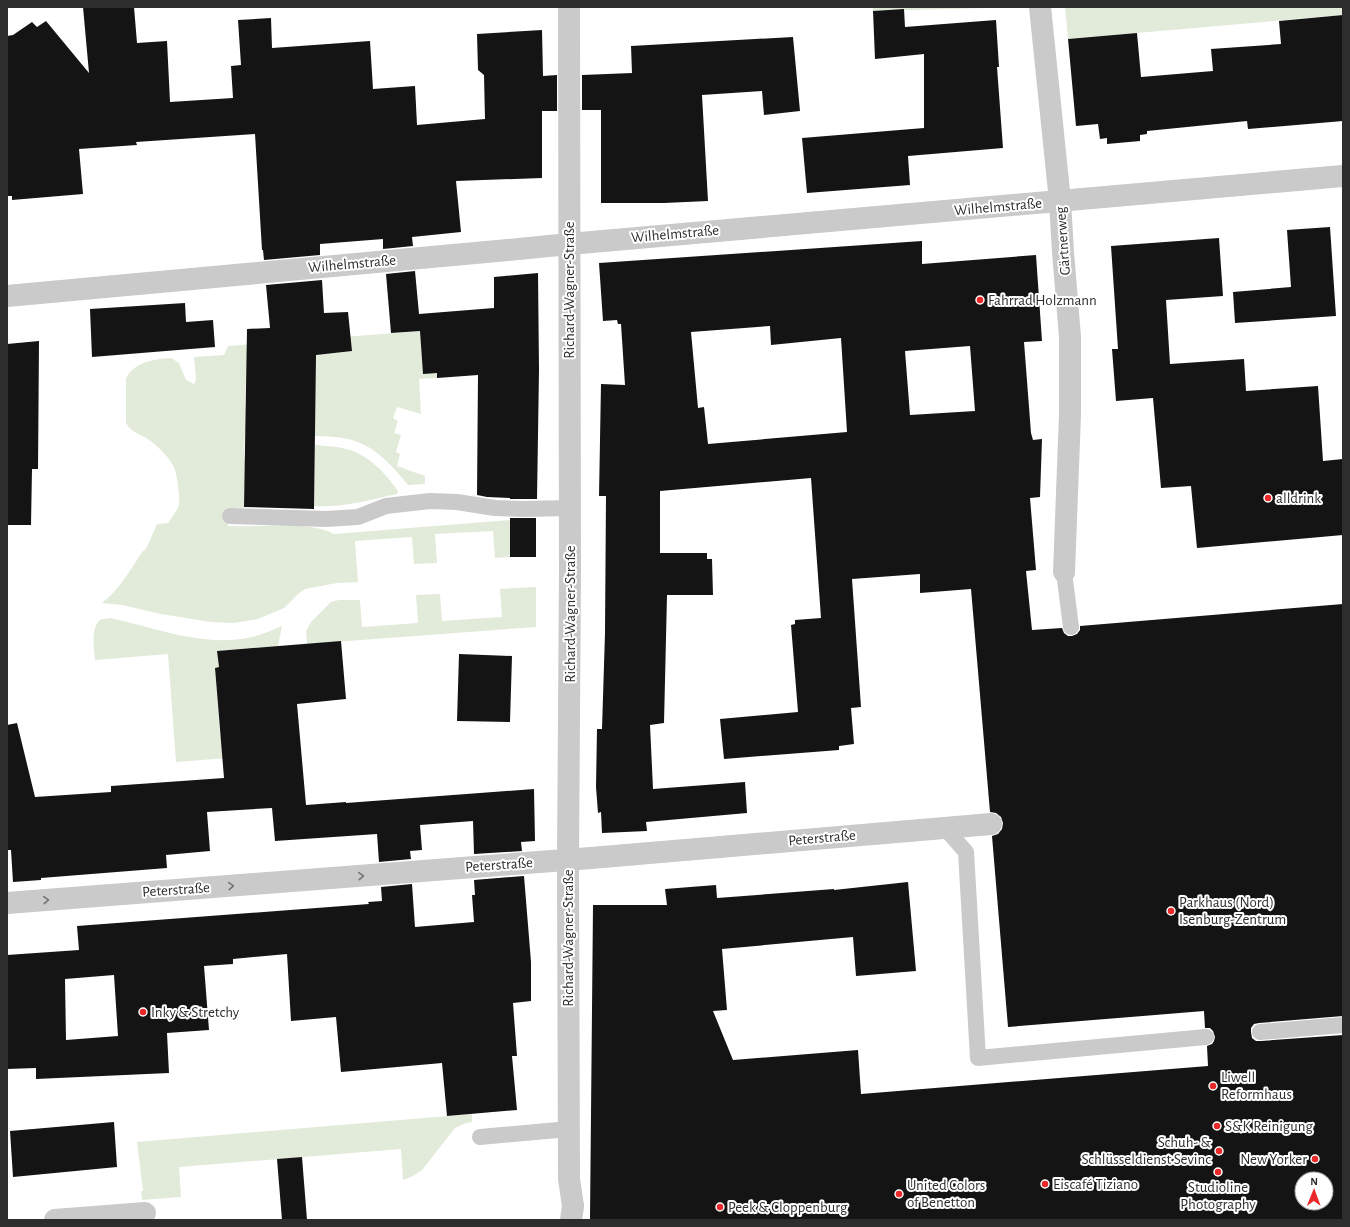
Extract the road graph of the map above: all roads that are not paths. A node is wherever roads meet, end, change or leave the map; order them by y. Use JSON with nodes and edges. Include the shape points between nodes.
{"nodes":[{"id":1,"x":569,"y":7,"type":"edge"},
{"id":2,"x":1040,"y":7,"type":"edge"},
{"id":3,"x":1343,"y":176,"type":"edge"},
{"id":4,"x":1060,"y":201,"type":"junction"},
{"id":5,"x":569,"y":244,"type":"junction"},
{"id":6,"x":7,"y":296,"type":"edge"},
{"id":7,"x":570,"y":508,"type":"junction"},
{"id":8,"x":230,"y":516,"type":"dead end"},
{"id":9,"x":1064,"y":572,"type":"joint"},
{"id":10,"x":1071,"y":627,"type":"dead end"},
{"id":11,"x":991,"y":824,"type":"dead end"},
{"id":12,"x":944,"y":827,"type":"junction"},
{"id":13,"x":568,"y":860,"type":"junction"},
{"id":14,"x":7,"y":903,"type":"edge"},
{"id":15,"x":1343,"y":1025,"type":"edge"},
{"id":16,"x":1260,"y":1032,"type":"dead end"},
{"id":17,"x":1206,"y":1037,"type":"dead end"},
{"id":18,"x":569,"y":1129,"type":"junction"},
{"id":19,"x":480,"y":1137,"type":"dead end"},
{"id":20,"x":572,"y":1213,"type":"edge"},
{"id":21,"x":141,"y":1216,"type":"edge"},
{"id":22,"x":55,"y":1220,"type":"edge"}],
"edges":[{"from":1,"to":5,"type":"street","name":"Richard-Wagner-Straße"},
{"from":2,"to":4,"type":"street","name":"Gärtnerweg"},
{"from":3,"to":4,"type":"street","name":"Wilhelmstraße"},
{"from":4,"to":5,"type":"street","name":"Wilhelmstraße"},
{"from":4,"to":9,"type":"street","name":"Gärtnerweg","via":[[1070,337]]},
{"from":5,"to":6,"type":"street","name":"Wilhelmstraße"},
{"from":5,"to":7,"type":"street","name":"Richard-Wagner-Straße"},
{"from":7,"to":8,"type":"lane","via":[[495,508],[430,501],[386,506],[358,516],[326,519]]},
{"from":7,"to":13,"type":"street","name":"Richard-Wagner-Straße"},
{"from":9,"to":10,"type":"lane"},
{"from":11,"to":12,"type":"street","name":"Peterstraße"},
{"from":12,"to":13,"type":"street","name":"Peterstraße"},
{"from":12,"to":17,"type":"lane","via":[[966,852],[978,1058]]},
{"from":14,"to":13,"type":"street","name":"Peterstraße","one_way":true},
{"from":13,"to":18,"type":"street","name":"Richard-Wagner-Straße"},
{"from":15,"to":16,"type":"lane"},
{"from":18,"to":19,"type":"lane"},
{"from":18,"to":20,"type":"street","name":"Richard-Wagner-Straße"},
{"from":21,"to":22,"type":"street"}]}
